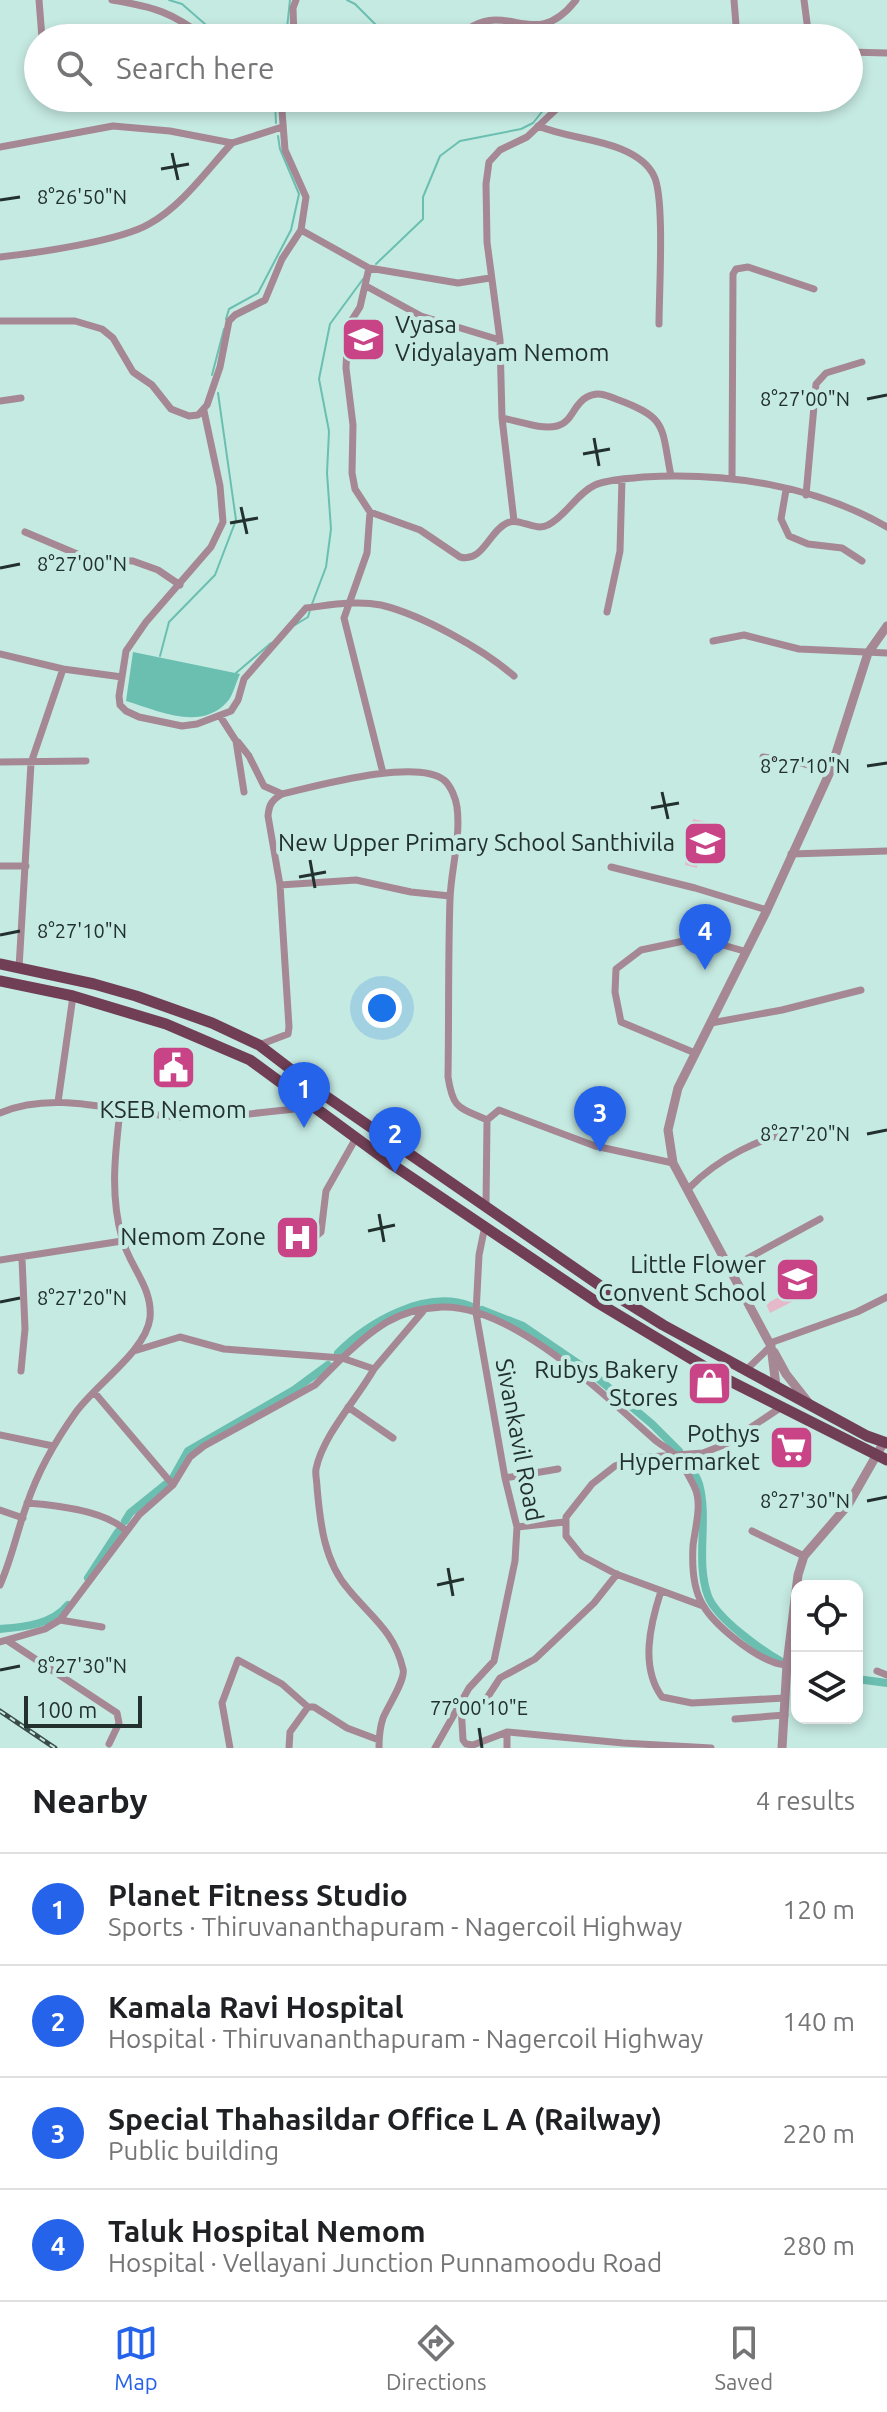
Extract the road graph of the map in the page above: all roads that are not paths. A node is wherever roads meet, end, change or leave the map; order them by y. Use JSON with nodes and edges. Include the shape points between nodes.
{"nodes":[{"id":1,"x":39,"y":0,"type":"edge"},
{"id":2,"x":112,"y":0,"type":"edge"},
{"id":3,"x":296,"y":0,"type":"edge"},
{"id":4,"x":576,"y":0,"type":"edge"},
{"id":5,"x":734,"y":0,"type":"edge"},
{"id":6,"x":804,"y":0,"type":"edge"},
{"id":7,"x":41,"y":24,"type":"edge"},
{"id":8,"x":187,"y":24,"type":"edge"},
{"id":9,"x":292,"y":24,"type":"edge"},
{"id":10,"x":478,"y":24,"type":"edge"},
{"id":11,"x":548,"y":24,"type":"edge"},
{"id":12,"x":548,"y":24,"type":"edge"},
{"id":13,"x":735,"y":24,"type":"edge"},
{"id":14,"x":807,"y":24,"type":"edge"},
{"id":15,"x":863,"y":52,"type":"edge"},
{"id":16,"x":887,"y":53,"type":"edge"},
{"id":17,"x":280,"y":112,"type":"edge"},
{"id":18,"x":553,"y":112,"type":"edge"},
{"id":19,"x":538,"y":126,"type":"junction"},
{"id":20,"x":282,"y":127,"type":"junction"},
{"id":21,"x":232,"y":143,"type":"junction"},
{"id":22,"x":0,"y":147,"type":"edge"},
{"id":23,"x":301,"y":230,"type":"junction"},
{"id":24,"x":0,"y":257,"type":"edge"},
{"id":25,"x":369,"y":268,"type":"junction"},
{"id":26,"x":490,"y":278,"type":"junction"},
{"id":27,"x":366,"y":286,"type":"junction"},
{"id":28,"x":814,"y":289,"type":"dead end"},
{"id":29,"x":0,"y":321,"type":"edge"},
{"id":30,"x":659,"y":324,"type":"dead end"},
{"id":31,"x":500,"y":340,"type":"junction"},
{"id":32,"x":862,"y":362,"type":"dead end"},
{"id":33,"x":21,"y":398,"type":"dead end"},
{"id":34,"x":0,"y":401,"type":"edge"},
{"id":35,"x":204,"y":411,"type":"junction"},
{"id":36,"x":502,"y":418,"type":"junction"},
{"id":37,"x":671,"y":476,"type":"junction"},
{"id":38,"x":732,"y":478,"type":"junction"},
{"id":39,"x":622,"y":479,"type":"junction"},
{"id":40,"x":786,"y":490,"type":"junction"},
{"id":41,"x":806,"y":495,"type":"junction"},
{"id":42,"x":370,"y":512,"type":"junction"},
{"id":43,"x":514,"y":521,"type":"junction"},
{"id":44,"x":887,"y":527,"type":"edge"},
{"id":45,"x":25,"y":532,"type":"dead end"},
{"id":46,"x":862,"y":561,"type":"dead end"},
{"id":47,"x":180,"y":585,"type":"junction"},
{"id":48,"x":349,"y":602,"type":"junction"},
{"id":49,"x":607,"y":612,"type":"dead end"},
{"id":50,"x":887,"y":626,"type":"edge"},
{"id":51,"x":713,"y":641,"type":"dead end"},
{"id":52,"x":868,"y":653,"type":"junction"},
{"id":53,"x":887,"y":653,"type":"edge"},
{"id":54,"x":0,"y":654,"type":"edge"},
{"id":55,"x":63,"y":669,"type":"junction"},
{"id":56,"x":514,"y":676,"type":"dead end"},
{"id":57,"x":122,"y":677,"type":"junction"},
{"id":58,"x":220,"y":716,"type":"junction"},
{"id":59,"x":236,"y":741,"type":"junction"},
{"id":60,"x":763,"y":757,"type":"dead end"},
{"id":61,"x":86,"y":761,"type":"dead end"},
{"id":62,"x":0,"y":762,"type":"edge"},
{"id":63,"x":31,"y":763,"type":"junction"},
{"id":64,"x":830,"y":772,"type":"junction"},
{"id":65,"x":383,"y":773,"type":"junction"},
{"id":66,"x":244,"y":792,"type":"dead end"},
{"id":67,"x":282,"y":794,"type":"junction"},
{"id":68,"x":887,"y":851,"type":"edge"},
{"id":69,"x":791,"y":854,"type":"junction"},
{"id":70,"x":0,"y":866,"type":"edge"},
{"id":71,"x":26,"y":866,"type":"junction"},
{"id":72,"x":611,"y":867,"type":"dead end"},
{"id":73,"x":280,"y":885,"type":"junction"},
{"id":74,"x":450,"y":896,"type":"junction"},
{"id":75,"x":767,"y":910,"type":"junction"},
{"id":76,"x":744,"y":951,"type":"junction"},
{"id":77,"x":0,"y":964,"type":"edge"},
{"id":78,"x":19,"y":968,"type":"junction"},
{"id":79,"x":0,"y":981,"type":"edge"},
{"id":80,"x":861,"y":990,"type":"dead end"},
{"id":81,"x":73,"y":996,"type":"junction"},
{"id":82,"x":711,"y":1023,"type":"junction"},
{"id":83,"x":259,"y":1045,"type":"junction"},
{"id":84,"x":695,"y":1053,"type":"junction"},
{"id":85,"x":327,"y":1097,"type":"junction"},
{"id":86,"x":58,"y":1102,"type":"junction"},
{"id":87,"x":316,"y":1107,"type":"junction"},
{"id":88,"x":120,"y":1111,"type":"junction"},
{"id":89,"x":0,"y":1113,"type":"edge"},
{"id":90,"x":487,"y":1120,"type":"junction"},
{"id":91,"x":804,"y":1129,"type":"dead end"},
{"id":92,"x":356,"y":1138,"type":"junction"},
{"id":93,"x":673,"y":1163,"type":"junction"},
{"id":94,"x":688,"y":1189,"type":"junction"},
{"id":95,"x":486,"y":1208,"type":"junction"},
{"id":96,"x":820,"y":1219,"type":"dead end"},
{"id":97,"x":485,"y":1226,"type":"junction"},
{"id":98,"x":122,"y":1241,"type":"junction"},
{"id":99,"x":297,"y":1252,"type":"dead end"},
{"id":100,"x":22,"y":1258,"type":"junction"},
{"id":101,"x":0,"y":1260,"type":"edge"},
{"id":102,"x":730,"y":1268,"type":"junction"},
{"id":103,"x":887,"y":1297,"type":"edge"},
{"id":104,"x":425,"y":1309,"type":"junction"},
{"id":105,"x":476,"y":1313,"type":"junction"},
{"id":106,"x":771,"y":1344,"type":"junction"},
{"id":107,"x":134,"y":1351,"type":"junction"},
{"id":108,"x":342,"y":1358,"type":"junction"},
{"id":109,"x":374,"y":1369,"type":"junction"},
{"id":110,"x":21,"y":1371,"type":"dead end"},
{"id":111,"x":745,"y":1371,"type":"junction"},
{"id":112,"x":776,"y":1386,"type":"junction"},
{"id":113,"x":94,"y":1392,"type":"junction"},
{"id":114,"x":775,"y":1405,"type":"junction"},
{"id":115,"x":348,"y":1407,"type":"junction"},
{"id":116,"x":813,"y":1407,"type":"junction"},
{"id":117,"x":0,"y":1435,"type":"edge"},
{"id":118,"x":393,"y":1438,"type":"dead end"},
{"id":119,"x":886,"y":1443,"type":"edge"},
{"id":120,"x":53,"y":1446,"type":"junction"},
{"id":121,"x":676,"y":1455,"type":"junction"},
{"id":122,"x":882,"y":1458,"type":"edge"},
{"id":123,"x":558,"y":1469,"type":"dead end"},
{"id":124,"x":505,"y":1478,"type":"junction"},
{"id":125,"x":173,"y":1485,"type":"junction"},
{"id":126,"x":27,"y":1503,"type":"junction"},
{"id":127,"x":0,"y":1510,"type":"edge"},
{"id":128,"x":23,"y":1518,"type":"junction"},
{"id":129,"x":565,"y":1522,"type":"junction"},
{"id":130,"x":517,"y":1527,"type":"junction"},
{"id":131,"x":126,"y":1531,"type":"junction"},
{"id":132,"x":752,"y":1531,"type":"dead end"},
{"id":133,"x":804,"y":1556,"type":"junction"},
{"id":134,"x":617,"y":1574,"type":"junction"},
{"id":135,"x":0,"y":1585,"type":"edge"},
{"id":136,"x":661,"y":1591,"type":"junction"},
{"id":137,"x":703,"y":1606,"type":"junction"},
{"id":138,"x":60,"y":1620,"type":"junction"},
{"id":139,"x":102,"y":1627,"type":"dead end"},
{"id":140,"x":4,"y":1642,"type":"edge"},
{"id":141,"x":793,"y":1652,"type":"edge"},
{"id":142,"x":791,"y":1665,"type":"edge"},
{"id":143,"x":791,"y":1670,"type":"edge"},
{"id":144,"x":877,"y":1671,"type":"dead end"},
{"id":145,"x":887,"y":1675,"type":"edge"},
{"id":146,"x":785,"y":1698,"type":"junction"},
{"id":147,"x":308,"y":1707,"type":"junction"},
{"id":148,"x":462,"y":1709,"type":"junction"},
{"id":149,"x":785,"y":1715,"type":"junction"},
{"id":150,"x":735,"y":1719,"type":"dead end"},
{"id":151,"x":507,"y":1732,"type":"junction"},
{"id":152,"x":463,"y":1740,"type":"junction"},
{"id":153,"x":109,"y":1744,"type":"dead end"},
{"id":154,"x":379,"y":1744,"type":"edge"},
{"id":155,"x":230,"y":1748,"type":"edge"},
{"id":156,"x":289,"y":1748,"type":"edge"},
{"id":157,"x":435,"y":1748,"type":"edge"},
{"id":158,"x":458,"y":1748,"type":"edge"},
{"id":159,"x":507,"y":1748,"type":"edge"},
{"id":160,"x":711,"y":1748,"type":"edge"},
{"id":161,"x":782,"y":1748,"type":"edge"}],
"edges":[{"from":1,"to":7,"type":"street"},
{"from":2,"to":8,"type":"street","via":[[152,6]]},
{"from":3,"to":9,"type":"street"},
{"from":4,"to":11,"type":"street"},
{"from":5,"to":13,"type":"street"},
{"from":6,"to":14,"type":"street"},
{"from":10,"to":12,"type":"street"},
{"from":15,"to":16,"type":"street"},
{"from":17,"to":20,"type":"street"},
{"from":18,"to":19,"type":"street"},
{"from":19,"to":26,"type":"street","via":[[489,162]]},
{"from":19,"to":30,"type":"street","via":[[621,149],[654,175],[660,198]]},
{"from":20,"to":21,"type":"street"},
{"from":20,"to":23,"type":"street","via":[[285,150],[306,197]]},
{"from":21,"to":22,"type":"street","via":[[113,126]]},
{"from":21,"to":24,"type":"street","via":[[169,211],[148,226]]},
{"from":23,"to":25,"type":"street"},
{"from":23,"to":35,"type":"street","via":[[265,300],[229,321]]},
{"from":25,"to":26,"type":"street","via":[[458,283]]},
{"from":25,"to":27,"type":"street"},
{"from":26,"to":31,"type":"street"},
{"from":27,"to":31,"type":"street","via":[[421,316]]},
{"from":27,"to":42,"type":"street","via":[[348,326],[346,368],[352,473]]},
{"from":28,"to":38,"type":"street","via":[[748,267],[733,274]]},
{"from":29,"to":35,"type":"street","via":[[75,321],[102,329],[128,367],[171,409],[189,416]]},
{"from":31,"to":36,"type":"street"},
{"from":32,"to":41,"type":"street","via":[[826,373],[816,384]]},
{"from":33,"to":34,"type":"street"},
{"from":35,"to":47,"type":"street","via":[[223,522],[211,547]]},
{"from":36,"to":37,"type":"street","via":[[554,427],[570,419],[581,400],[602,394],[655,417]]},
{"from":36,"to":43,"type":"street"},
{"from":37,"to":38,"type":"street"},
{"from":37,"to":39,"type":"street"},
{"from":38,"to":40,"type":"street"},
{"from":39,"to":43,"type":"street","via":[[589,489],[549,525]]},
{"from":39,"to":49,"type":"street","via":[[620,551]]},
{"from":40,"to":41,"type":"street"},
{"from":40,"to":46,"type":"street","via":[[781,519],[789,536],[842,548]]},
{"from":41,"to":44,"type":"street","via":[[850,508]]},
{"from":42,"to":43,"type":"street","via":[[420,530],[467,559]]},
{"from":42,"to":48,"type":"street","via":[[367,553]]},
{"from":45,"to":47,"type":"street","via":[[89,559],[133,561]]},
{"from":47,"to":57,"type":"street","via":[[126,651]]},
{"from":48,"to":56,"type":"street","via":[[410,615],[494,659]]},
{"from":48,"to":58,"type":"street","via":[[306,608],[244,679],[231,711]]},
{"from":48,"to":65,"type":"street","via":[[344,618]]},
{"from":50,"to":52,"type":"street"},
{"from":51,"to":52,"type":"street","via":[[744,635],[799,649]]},
{"from":52,"to":53,"type":"street"},
{"from":52,"to":64,"type":"street"},
{"from":54,"to":55,"type":"street"},
{"from":55,"to":57,"type":"street"},
{"from":55,"to":63,"type":"street"},
{"from":57,"to":58,"type":"street","via":[[120,705],[126,711],[182,726]]},
{"from":58,"to":59,"type":"street"},
{"from":59,"to":66,"type":"street"},
{"from":59,"to":67,"type":"street","via":[[264,786]]},
{"from":60,"to":64,"type":"street"},
{"from":61,"to":63,"type":"street"},
{"from":62,"to":63,"type":"street"},
{"from":63,"to":71,"type":"street"},
{"from":64,"to":69,"type":"street"},
{"from":65,"to":67,"type":"street"},
{"from":65,"to":74,"type":"street","via":[[429,774],[450,786],[458,828]]},
{"from":67,"to":73,"type":"street","via":[[273,799],[268,816]]},
{"from":68,"to":69,"type":"street"},
{"from":69,"to":75,"type":"street"},
{"from":70,"to":71,"type":"street"},
{"from":71,"to":78,"type":"street"},
{"from":72,"to":75,"type":"street"},
{"from":73,"to":74,"type":"street","via":[[356,880]]},
{"from":73,"to":83,"type":"street","via":[[288,1034]]},
{"from":74,"to":90,"type":"street","via":[[451,1098]]},
{"from":75,"to":76,"type":"street"},
{"from":76,"to":82,"type":"street"},
{"from":76,"to":84,"type":"street","via":[[698,938],[641,950],[616,969],[621,1022]]},
{"from":77,"to":78,"type":"main road"},
{"from":78,"to":83,"type":"main road","via":[[136,996]]},
{"from":79,"to":81,"type":"main road"},
{"from":80,"to":82,"type":"street"},
{"from":81,"to":86,"type":"street"},
{"from":81,"to":87,"type":"main road","via":[[230,1050]]},
{"from":82,"to":84,"type":"street"},
{"from":83,"to":85,"type":"main road"},
{"from":84,"to":93,"type":"street","via":[[678,1088],[668,1130]]},
{"from":85,"to":87,"type":"main road"},
{"from":85,"to":95,"type":"main road"},
{"from":86,"to":88,"type":"street"},
{"from":86,"to":89,"type":"street","via":[[19,1105]]},
{"from":87,"to":88,"type":"street","via":[[180,1117]]},
{"from":87,"to":92,"type":"main road"},
{"from":88,"to":98,"type":"street","via":[[113,1168]]},
{"from":90,"to":93,"type":"street","via":[[499,1110],[595,1146]]},
{"from":90,"to":95,"type":"street"},
{"from":91,"to":94,"type":"street","via":[[762,1141],[707,1170]]},
{"from":92,"to":97,"type":"main road"},
{"from":92,"to":99,"type":"street","via":[[326,1191],[321,1232]]},
{"from":93,"to":94,"type":"street"},
{"from":94,"to":102,"type":"street"},
{"from":95,"to":111,"type":"main road","via":[[663,1325]]},
{"from":96,"to":102,"type":"street"},
{"from":97,"to":105,"type":"street","name":"Sivankavil Road"},
{"from":97,"to":114,"type":"main road","via":[[607,1309]]},
{"from":98,"to":100,"type":"street"},
{"from":98,"to":107,"type":"street","via":[[144,1281],[150,1317]]},
{"from":100,"to":101,"type":"street"},
{"from":100,"to":110,"type":"street"},
{"from":102,"to":106,"type":"street"},
{"from":103,"to":106,"type":"street"},
{"from":104,"to":105,"type":"street"},
{"from":104,"to":108,"type":"street","via":[[386,1320]]},
{"from":104,"to":109,"type":"street"},
{"from":105,"to":121,"type":"street","via":[[540,1345]]},
{"from":105,"to":124,"type":"street","name":"Sivankavil Road"},
{"from":106,"to":111,"type":"street"},
{"from":106,"to":112,"type":"street"},
{"from":106,"to":116,"type":"street","via":[[786,1374]]},
{"from":107,"to":108,"type":"street","via":[[180,1337],[224,1349]]},
{"from":107,"to":113,"type":"street"},
{"from":108,"to":109,"type":"street"},
{"from":108,"to":125,"type":"street","via":[[315,1385],[204,1446],[190,1457]]},
{"from":109,"to":115,"type":"street"},
{"from":111,"to":112,"type":"main road"},
{"from":112,"to":114,"type":"main road"},
{"from":112,"to":116,"type":"main road"},
{"from":113,"to":120,"type":"street"},
{"from":113,"to":125,"type":"street"},
{"from":114,"to":121,"type":"street","via":[[726,1444]]},
{"from":114,"to":122,"type":"main road"},
{"from":115,"to":118,"type":"street"},
{"from":115,"to":154,"type":"street","via":[[315,1470],[330,1558],[349,1591],[387,1632],[404,1670]]},
{"from":116,"to":119,"type":"main road"},
{"from":117,"to":120,"type":"street"},
{"from":119,"to":122,"type":"street"},
{"from":120,"to":126,"type":"street"},
{"from":121,"to":129,"type":"street","via":[[635,1458],[615,1466],[592,1484]]},
{"from":121,"to":137,"type":"street","via":[[696,1490],[693,1574]]},
{"from":122,"to":133,"type":"street"},
{"from":123,"to":124,"type":"street"},
{"from":124,"to":130,"type":"street","name":"Sivankavil Road"},
{"from":125,"to":131,"type":"street"},
{"from":126,"to":128,"type":"street"},
{"from":126,"to":131,"type":"street","via":[[89,1513]]},
{"from":127,"to":128,"type":"street"},
{"from":128,"to":135,"type":"street"},
{"from":129,"to":130,"type":"street"},
{"from":129,"to":134,"type":"street","via":[[566,1536],[582,1556]]},
{"from":130,"to":148,"type":"street","name":"Sivankavil Road","via":[[494,1661],[469,1688]]},
{"from":131,"to":138,"type":"street"},
{"from":132,"to":133,"type":"street"},
{"from":133,"to":141,"type":"street"},
{"from":134,"to":136,"type":"street"},
{"from":134,"to":148,"type":"street","via":[[535,1659],[500,1678],[477,1709]]},
{"from":136,"to":137,"type":"street"},
{"from":136,"to":146,"type":"street","via":[[651,1622],[649,1662],[653,1685],[662,1697],[692,1703]]},
{"from":137,"to":142,"type":"street","via":[[735,1637],[773,1662]]},
{"from":138,"to":139,"type":"street"},
{"from":138,"to":140,"type":"street"},
{"from":140,"to":153,"type":"street","via":[[117,1713],[119,1723]]},
{"from":143,"to":146,"type":"street"},
{"from":144,"to":145,"type":"street"},
{"from":146,"to":149,"type":"street"},
{"from":147,"to":154,"type":"street"},
{"from":147,"to":155,"type":"street","via":[[282,1684],[238,1660],[222,1703]]},
{"from":147,"to":156,"type":"street","via":[[290,1732]]},
{"from":148,"to":152,"type":"street"},
{"from":148,"to":157,"type":"street","name":"Sivankavil Road"},
{"from":149,"to":150,"type":"street"},
{"from":149,"to":161,"type":"street"},
{"from":151,"to":152,"type":"street","via":[[473,1745]]},
{"from":151,"to":159,"type":"street"},
{"from":151,"to":160,"type":"street"},
{"from":152,"to":158,"type":"street"}]}
